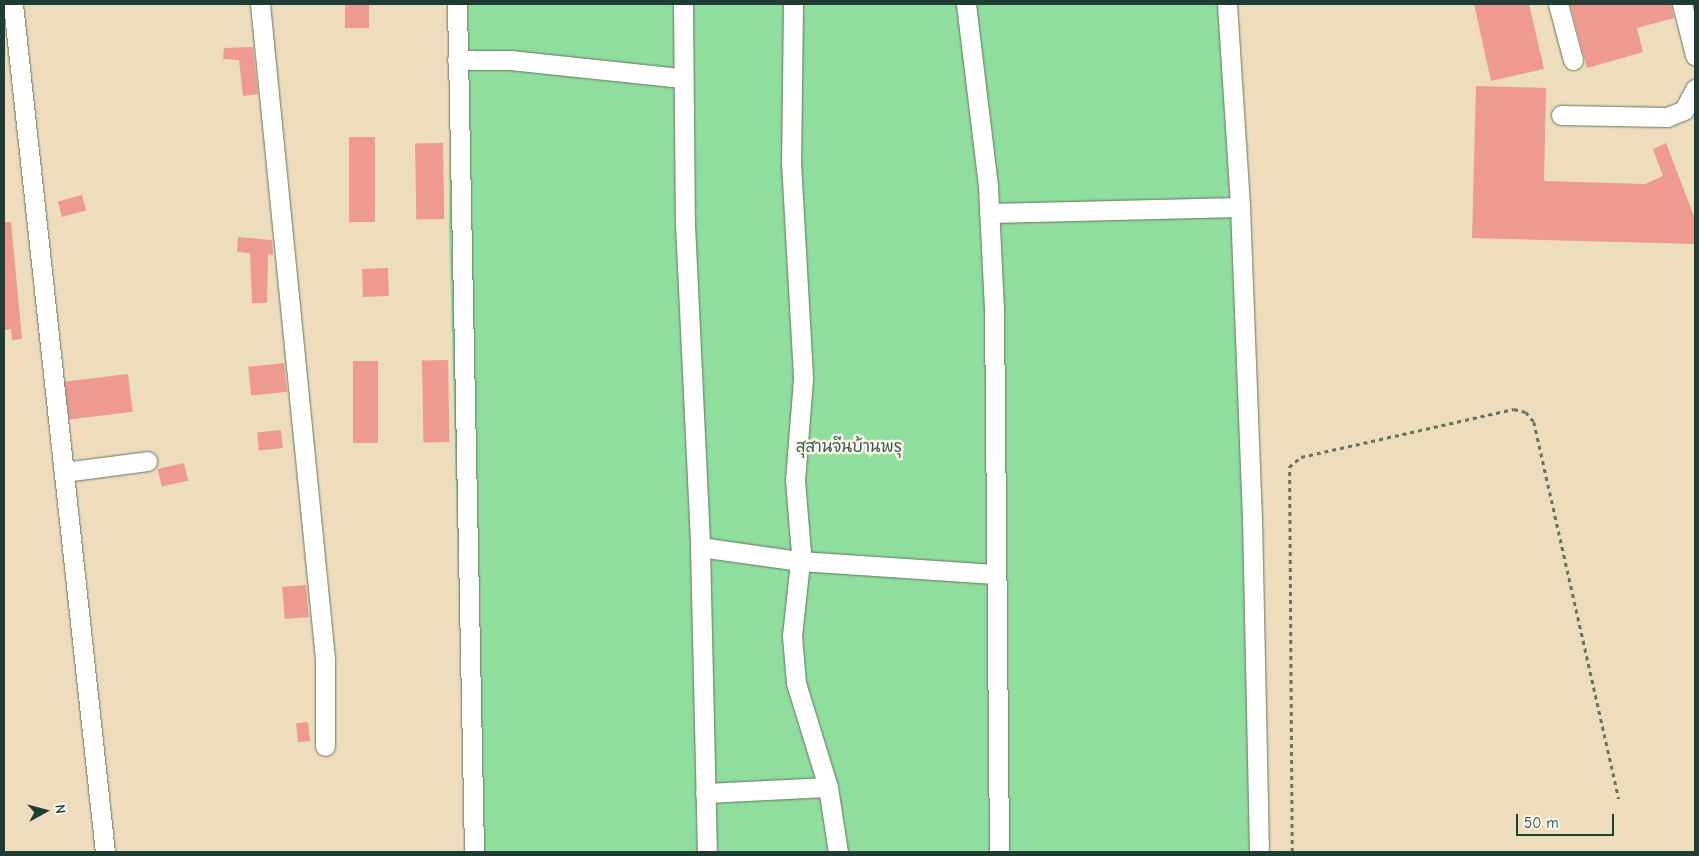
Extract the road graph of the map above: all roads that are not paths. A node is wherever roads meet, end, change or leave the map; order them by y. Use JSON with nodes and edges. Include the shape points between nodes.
{"nodes":[{"id":1,"x":13,"y":4,"type":"edge"},
{"id":2,"x":260,"y":4,"type":"edge"},
{"id":3,"x":457,"y":4,"type":"edge"},
{"id":4,"x":683,"y":4,"type":"edge"},
{"id":5,"x":793,"y":4,"type":"edge"},
{"id":6,"x":966,"y":4,"type":"edge"},
{"id":7,"x":1227,"y":4,"type":"edge"},
{"id":8,"x":1558,"y":4,"type":"edge"},
{"id":9,"x":1682,"y":4,"type":"edge"},
{"id":10,"x":1695,"y":55,"type":"edge"},
{"id":11,"x":457,"y":60,"type":"junction"},
{"id":12,"x":1573,"y":60,"type":"dead end"},
{"id":13,"x":682,"y":78,"type":"junction"},
{"id":14,"x":1695,"y":89,"type":"edge"},
{"id":15,"x":1561,"y":115,"type":"dead end"},
{"id":16,"x":1240,"y":207,"type":"junction"},
{"id":17,"x":990,"y":213,"type":"junction"},
{"id":18,"x":147,"y":461,"type":"dead end"},
{"id":19,"x":64,"y":472,"type":"junction"},
{"id":20,"x":700,"y":547,"type":"junction"},
{"id":21,"x":800,"y":561,"type":"junction"},
{"id":22,"x":995,"y":574,"type":"junction"},
{"id":23,"x":326,"y":746,"type":"dead end"},
{"id":24,"x":828,"y":787,"type":"junction"},
{"id":25,"x":705,"y":793,"type":"junction"},
{"id":26,"x":105,"y":852,"type":"edge"},
{"id":27,"x":474,"y":852,"type":"edge"},
{"id":28,"x":707,"y":852,"type":"edge"},
{"id":29,"x":838,"y":852,"type":"edge"},
{"id":30,"x":999,"y":852,"type":"edge"},
{"id":31,"x":1259,"y":852,"type":"edge"}],
"edges":[{"from":1,"to":19,"type":"street"},
{"from":2,"to":23,"type":"street","via":[[325,659]]},
{"from":3,"to":11,"type":"street"},
{"from":4,"to":13,"type":"street"},
{"from":5,"to":21,"type":"street","via":[[791,162],[802,379],[795,480]]},
{"from":6,"to":17,"type":"street"},
{"from":7,"to":16,"type":"street"},
{"from":8,"to":12,"type":"street"},
{"from":9,"to":10,"type":"street"},
{"from":11,"to":13,"type":"street","via":[[510,60]]},
{"from":11,"to":27,"type":"street"},
{"from":13,"to":20,"type":"street"},
{"from":14,"to":15,"type":"street","via":[[1684,110],[1661,118]]},
{"from":16,"to":17,"type":"street"},
{"from":16,"to":31,"type":"street","via":[[1252,518]]},
{"from":17,"to":22,"type":"street","via":[[994,309]]},
{"from":18,"to":19,"type":"street"},
{"from":19,"to":26,"type":"street"},
{"from":20,"to":21,"type":"street"},
{"from":20,"to":25,"type":"street"},
{"from":21,"to":22,"type":"street"},
{"from":21,"to":24,"type":"street","via":[[792,636],[796,683]]},
{"from":22,"to":30,"type":"street"},
{"from":24,"to":25,"type":"street"},
{"from":24,"to":29,"type":"street"},
{"from":25,"to":28,"type":"street"}]}
